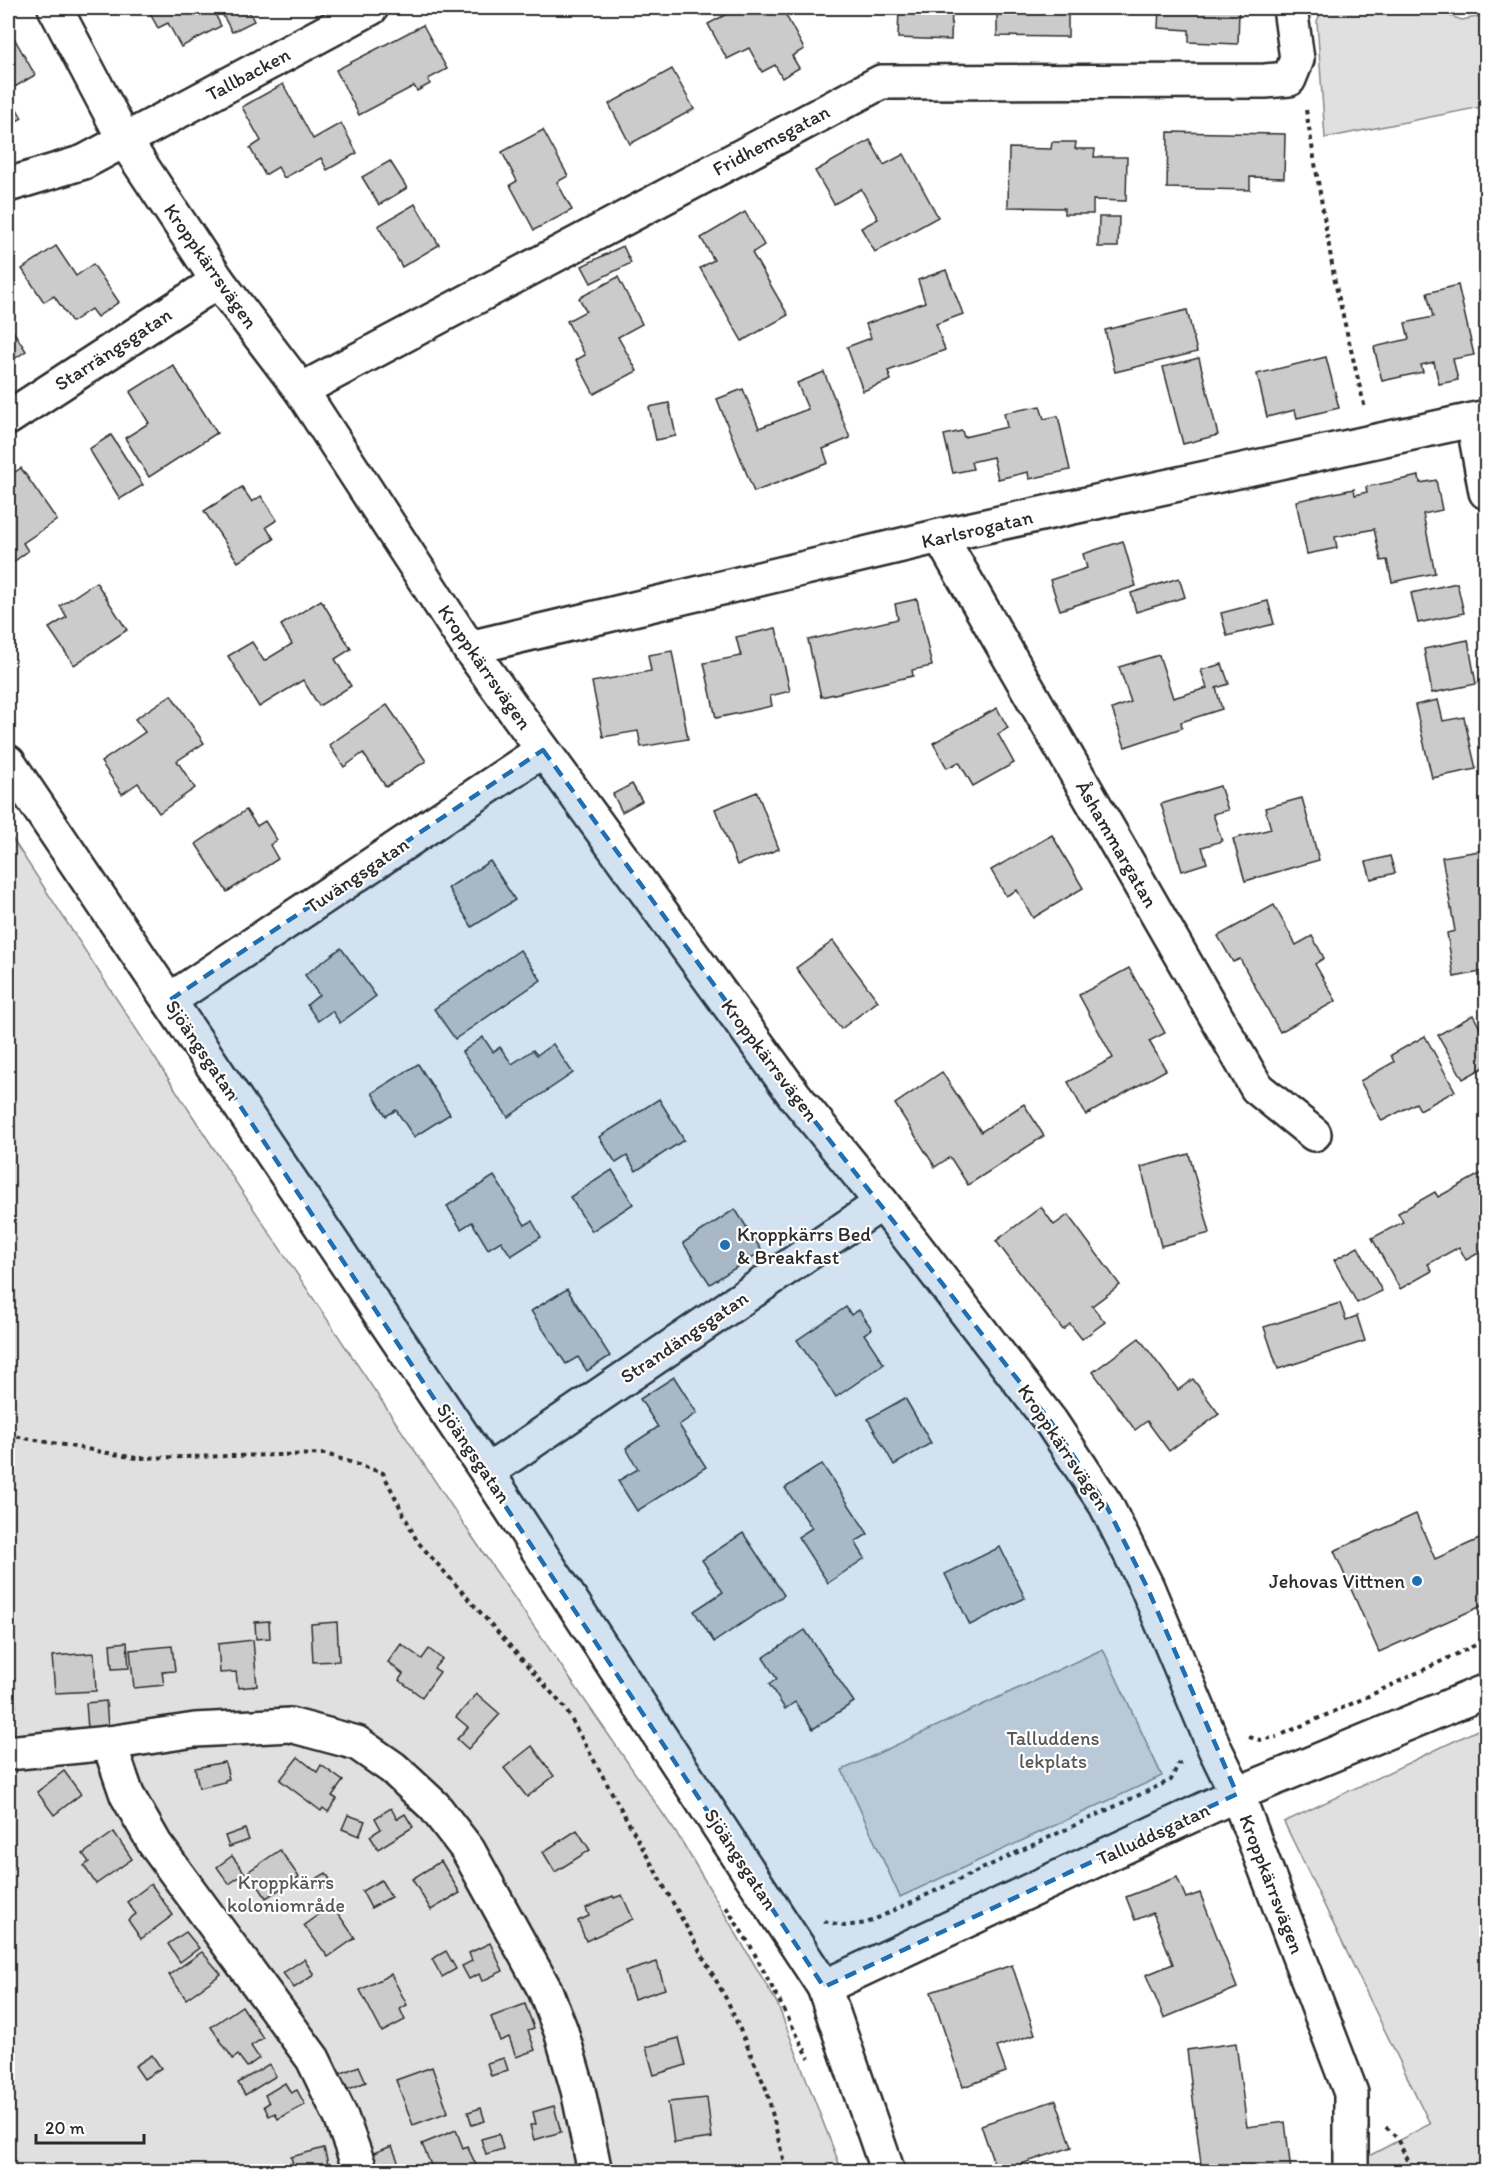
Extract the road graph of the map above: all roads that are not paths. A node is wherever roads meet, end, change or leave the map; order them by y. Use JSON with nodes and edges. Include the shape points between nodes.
{"nodes":[{"id":1,"x":56,"y":8,"type":"edge"},
{"id":2,"x":371,"y":8,"type":"edge"},
{"id":3,"x":1290,"y":8,"type":"edge"},
{"id":4,"x":125,"y":141,"type":"junction"},
{"id":5,"x":8,"y":184,"type":"edge"},
{"id":6,"x":218,"y":281,"type":"junction"},
{"id":7,"x":301,"y":390,"type":"junction"},
{"id":8,"x":8,"y":418,"type":"edge"},
{"id":9,"x":1480,"y":419,"type":"edge"},
{"id":10,"x":1486,"y":492,"type":"edge"},
{"id":11,"x":940,"y":536,"type":"junction"},
{"id":12,"x":469,"y":648,"type":"junction"},
{"id":13,"x":543,"y":750,"type":"junction"},
{"id":14,"x":8,"y":762,"type":"edge"},
{"id":15,"x":170,"y":1000,"type":"junction"},
{"id":16,"x":1314,"y":1134,"type":"dead end"},
{"id":17,"x":882,"y":1203,"type":"junction"},
{"id":18,"x":487,"y":1472,"type":"junction"},
{"id":19,"x":1486,"y":1690,"type":"edge"},
{"id":20,"x":109,"y":1743,"type":"junction"},
{"id":21,"x":8,"y":1753,"type":"edge"},
{"id":22,"x":1237,"y":1794,"type":"junction"},
{"id":23,"x":824,"y":1987,"type":"junction"},
{"id":24,"x":361,"y":2172,"type":"edge"},
{"id":25,"x":595,"y":2172,"type":"edge"},
{"id":26,"x":888,"y":2172,"type":"edge"},
{"id":27,"x":1351,"y":2172,"type":"edge"}],
"edges":[{"from":1,"to":4,"type":"street","name":"Kroppkärrsvägen"},
{"from":2,"to":4,"type":"street","name":"Tallbacken"},
{"from":3,"to":7,"type":"street","name":"Fridhemsgatan","via":[[1297,59],[1289,79],[881,82]]},
{"from":4,"to":5,"type":"street","name":"Tallbacken","via":[[84,162]]},
{"from":4,"to":6,"type":"street","name":"Kroppkärrsvägen"},
{"from":6,"to":7,"type":"street","name":"Kroppkärrsvägen"},
{"from":6,"to":8,"type":"street","name":"Starrängsgatan"},
{"from":7,"to":12,"type":"street","name":"Kroppkärrsvägen"},
{"from":9,"to":10,"type":"street"},
{"from":9,"to":11,"type":"street","name":"Karlsrogatan"},
{"from":11,"to":12,"type":"street","name":"Karlsrogatan"},
{"from":11,"to":16,"type":"street","name":"Åshammargatan","via":[[1257,1088]]},
{"from":12,"to":13,"type":"street","name":"Kroppkärrsvägen"},
{"from":13,"to":15,"type":"street","name":"Tuvängsgatan"},
{"from":13,"to":17,"type":"street","name":"Kroppkärrsvägen","via":[[795,1096]]},
{"from":14,"to":15,"type":"street","name":"Sjöängsgatan"},
{"from":15,"to":18,"type":"street","name":"Sjöängsgatan"},
{"from":17,"to":18,"type":"street","name":"Strandängsgatan"},
{"from":17,"to":22,"type":"street","name":"Kroppkärrsvägen","via":[[1051,1422],[1106,1505],[1147,1587]]},
{"from":18,"to":23,"type":"street","name":"Sjöängsgatan"},
{"from":19,"to":22,"type":"street","name":"Talluddsgatan"},
{"from":20,"to":21,"type":"street"},
{"from":20,"to":24,"type":"street","via":[[127,1795],[155,1844],[313,2059],[341,2117]]},
{"from":20,"to":25,"type":"street","via":[[195,1730],[290,1725],[357,1743],[393,1768],[434,1806],[468,1850],[545,1990],[578,2090]]},
{"from":22,"to":23,"type":"street","name":"Talluddsgatan"},
{"from":22,"to":27,"type":"street","name":"Kroppkärrsvägen","via":[[1352,2093]]},
{"from":23,"to":26,"type":"street","name":"Sjöängsgatan"}]}
